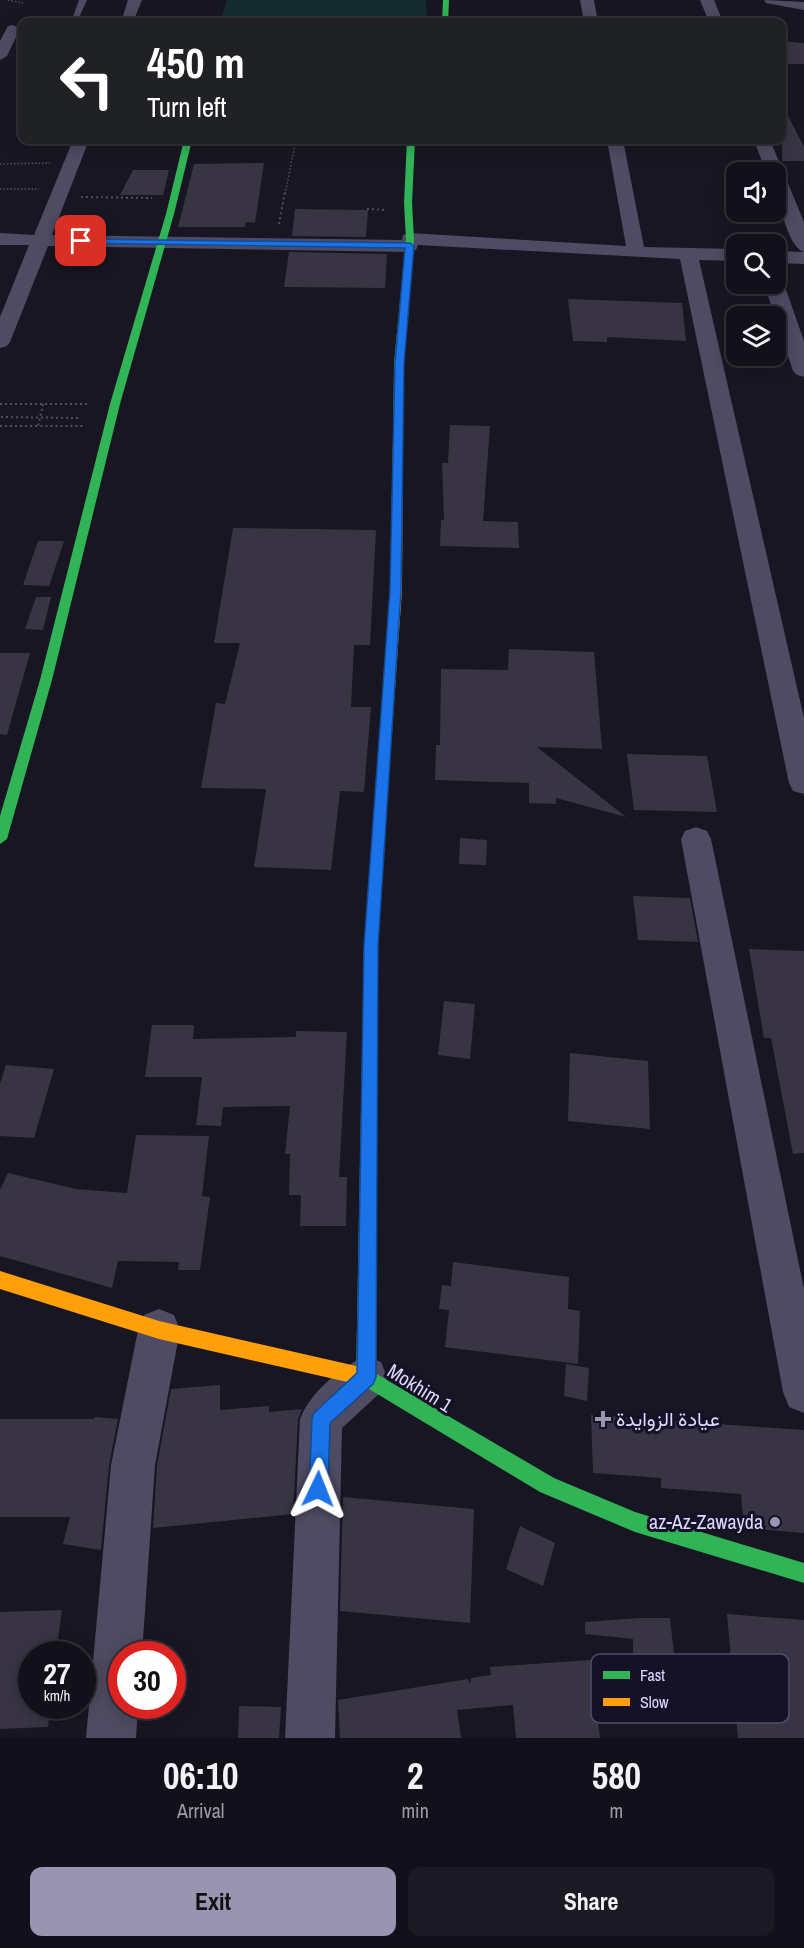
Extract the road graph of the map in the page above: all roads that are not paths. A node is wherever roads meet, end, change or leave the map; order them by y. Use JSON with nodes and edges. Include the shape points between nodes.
{"nodes":[{"id":1,"x":83,"y":0,"type":"edge"},
{"id":2,"x":135,"y":0,"type":"edge"},
{"id":3,"x":446,"y":0,"type":"edge"},
{"id":4,"x":587,"y":0,"type":"edge"},
{"id":5,"x":707,"y":0,"type":"edge"},
{"id":6,"x":771,"y":0,"type":"edge"},
{"id":7,"x":804,"y":6,"type":"edge"},
{"id":8,"x":76,"y":18,"type":"edge"},
{"id":9,"x":128,"y":18,"type":"edge"},
{"id":10,"x":445,"y":18,"type":"edge"},
{"id":11,"x":590,"y":18,"type":"edge"},
{"id":12,"x":714,"y":18,"type":"edge"},
{"id":13,"x":13,"y":29,"type":"dead end"},
{"id":14,"x":0,"y":56,"type":"edge"},
{"id":15,"x":79,"y":144,"type":"edge"},
{"id":16,"x":187,"y":144,"type":"edge"},
{"id":17,"x":411,"y":144,"type":"edge"},
{"id":18,"x":616,"y":144,"type":"edge"},
{"id":19,"x":764,"y":144,"type":"edge"},
{"id":20,"x":771,"y":162,"type":"edge"},
{"id":21,"x":786,"y":201,"type":"edge"},
{"id":22,"x":0,"y":239,"type":"edge"},
{"id":23,"x":41,"y":240,"type":"junction"},
{"id":24,"x":410,"y":242,"type":"junction"},
{"id":25,"x":162,"y":244,"type":"junction"},
{"id":26,"x":804,"y":246,"type":"edge"},
{"id":27,"x":636,"y":252,"type":"junction"},
{"id":28,"x":688,"y":252,"type":"junction"},
{"id":29,"x":726,"y":254,"type":"edge"},
{"id":30,"x":786,"y":257,"type":"edge"},
{"id":31,"x":804,"y":258,"type":"edge"},
{"id":32,"x":777,"y":294,"type":"edge"},
{"id":33,"x":0,"y":342,"type":"edge"},
{"id":34,"x":804,"y":371,"type":"edge"},
{"id":35,"x":804,"y":783,"type":"edge"},
{"id":36,"x":0,"y":839,"type":"edge"},
{"id":37,"x":696,"y":839,"type":"dead end"},
{"id":38,"x":0,"y":1280,"type":"edge"},
{"id":39,"x":159,"y":1330,"type":"junction"},
{"id":40,"x":366,"y":1377,"type":"junction"},
{"id":41,"x":804,"y":1392,"type":"edge"},
{"id":42,"x":804,"y":1573,"type":"edge"},
{"id":43,"x":111,"y":1738,"type":"edge"},
{"id":44,"x":310,"y":1738,"type":"edge"}],
"edges":[{"from":1,"to":8,"type":"lane"},
{"from":2,"to":9,"type":"street"},
{"from":3,"to":10,"type":"street"},
{"from":4,"to":11,"type":"street"},
{"from":5,"to":12,"type":"street"},
{"from":6,"to":7,"type":"street"},
{"from":13,"to":14,"type":"street"},
{"from":15,"to":23,"type":"street"},
{"from":16,"to":25,"type":"street"},
{"from":17,"to":24,"type":"street"},
{"from":18,"to":27,"type":"street"},
{"from":19,"to":20,"type":"street"},
{"from":21,"to":26,"type":"street"},
{"from":22,"to":23,"type":"street"},
{"from":23,"to":25,"type":"street"},
{"from":23,"to":33,"type":"street"},
{"from":24,"to":25,"type":"street"},
{"from":24,"to":27,"type":"street"},
{"from":24,"to":40,"type":"street","via":[[399,363],[396,590],[371,946]]},
{"from":25,"to":36,"type":"street","via":[[115,404],[46,680]]},
{"from":27,"to":28,"type":"street"},
{"from":28,"to":29,"type":"street"},
{"from":28,"to":35,"type":"street"},
{"from":30,"to":31,"type":"street"},
{"from":32,"to":34,"type":"street"},
{"from":37,"to":41,"type":"street"},
{"from":38,"to":39,"type":"street","name":"Mokhim 1"},
{"from":39,"to":40,"type":"street","name":"Mokhim 1"},
{"from":39,"to":43,"type":"street","via":[[133,1465]]},
{"from":40,"to":42,"type":"street","name":"Mokhim 1","via":[[547,1485],[635,1522]]},
{"from":40,"to":44,"type":"street","via":[[321,1419]]}]}
